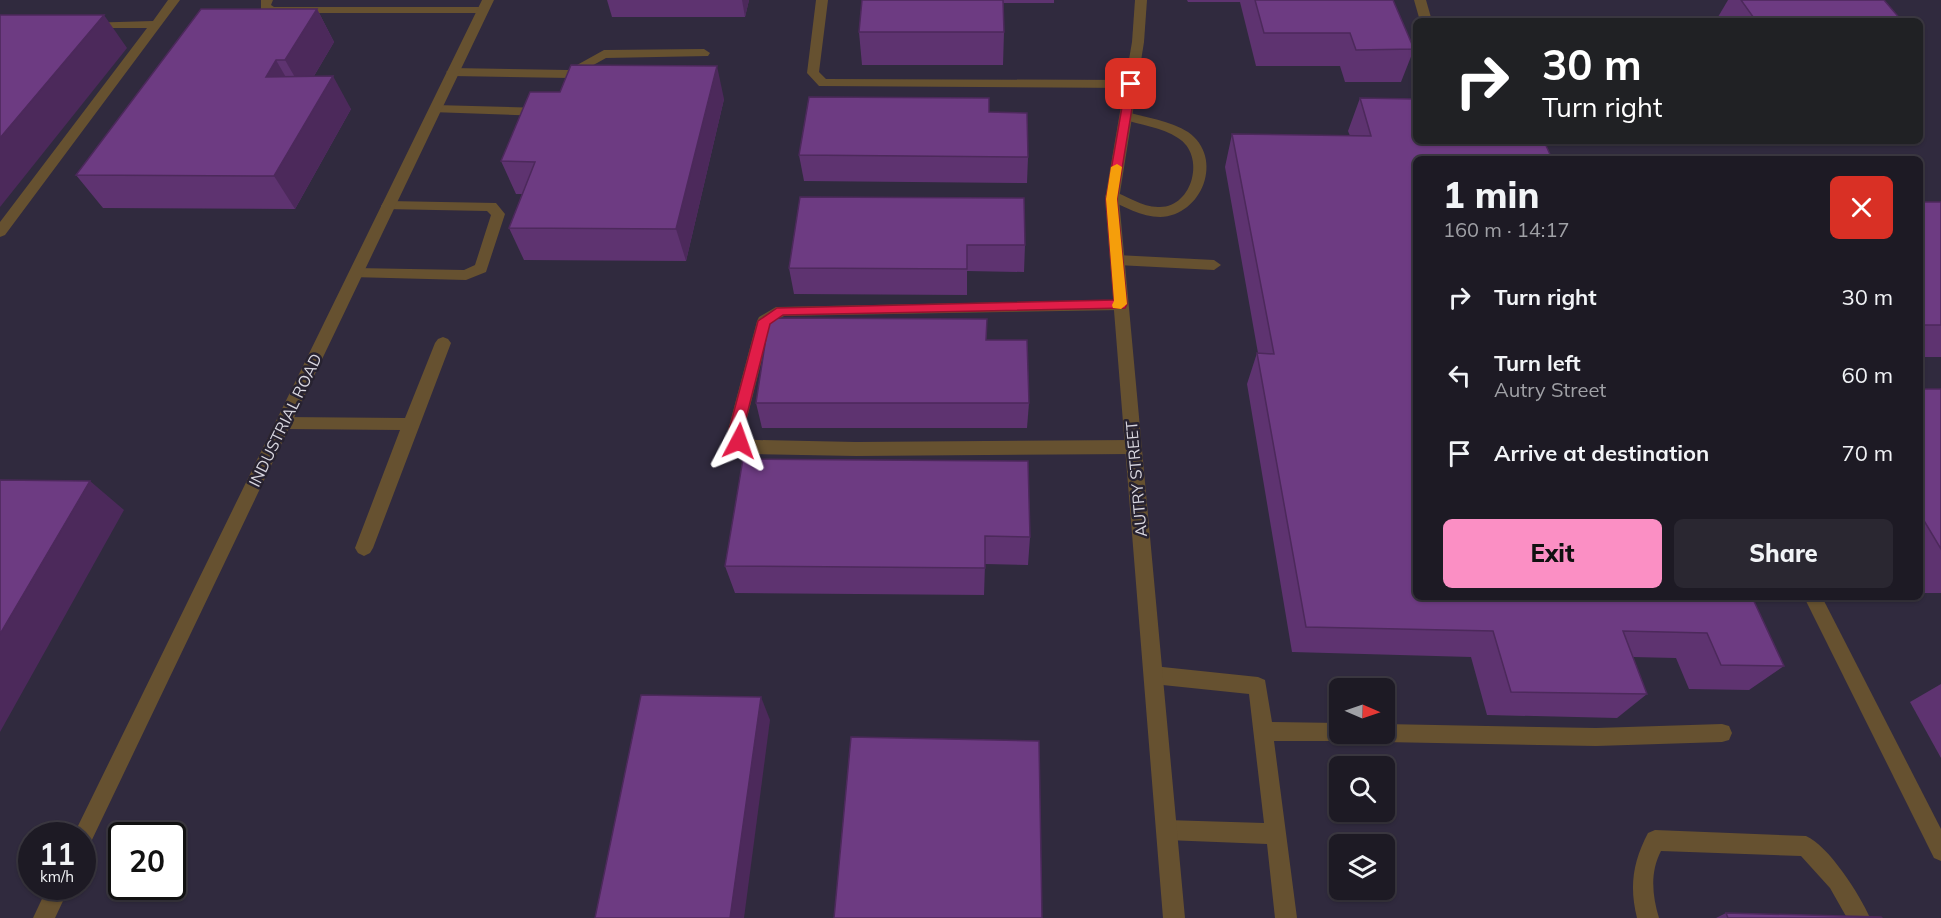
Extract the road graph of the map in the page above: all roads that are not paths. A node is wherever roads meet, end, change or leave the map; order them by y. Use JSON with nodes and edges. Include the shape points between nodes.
{"nodes":[{"id":1,"x":174,"y":0,"type":"edge"},
{"id":2,"x":267,"y":0,"type":"edge"},
{"id":3,"x":822,"y":0,"type":"edge"},
{"id":4,"x":1141,"y":0,"type":"edge"},
{"id":5,"x":1420,"y":0,"type":"edge"},
{"id":6,"x":485,"y":5,"type":"edge"},
{"id":7,"x":1425,"y":18,"type":"edge"},
{"id":8,"x":156,"y":24,"type":"junction"},
{"id":9,"x":78,"y":25,"type":"edge"},
{"id":10,"x":704,"y":53,"type":"dead end"},
{"id":11,"x":452,"y":72,"type":"junction"},
{"id":12,"x":1131,"y":84,"type":"junction"},
{"id":13,"x":435,"y":109,"type":"junction"},
{"id":14,"x":557,"y":113,"type":"edge"},
{"id":15,"x":1126,"y":116,"type":"junction"},
{"id":16,"x":1112,"y":196,"type":"junction"},
{"id":17,"x":388,"y":206,"type":"junction"},
{"id":18,"x":0,"y":232,"type":"edge"},
{"id":19,"x":1117,"y":260,"type":"junction"},
{"id":20,"x":1214,"y":265,"type":"dead end"},
{"id":21,"x":356,"y":273,"type":"junction"},
{"id":22,"x":1121,"y":304,"type":"junction"},
{"id":23,"x":443,"y":343,"type":"dead end"},
{"id":24,"x":284,"y":423,"type":"junction"},
{"id":25,"x":410,"y":424,"type":"junction"},
{"id":26,"x":1134,"y":447,"type":"junction"},
{"id":27,"x":364,"y":548,"type":"dead end"},
{"id":28,"x":1815,"y":600,"type":"edge"},
{"id":29,"x":1153,"y":675,"type":"junction"},
{"id":30,"x":1263,"y":731,"type":"junction"},
{"id":31,"x":1329,"y":732,"type":"edge"},
{"id":32,"x":1395,"y":733,"type":"edge"},
{"id":33,"x":1722,"y":733,"type":"dead end"},
{"id":34,"x":90,"y":822,"type":"edge"},
{"id":35,"x":1167,"y":830,"type":"junction"},
{"id":36,"x":1276,"y":834,"type":"junction"},
{"id":37,"x":1941,"y":851,"type":"edge"},
{"id":38,"x":53,"y":900,"type":"edge"},
{"id":39,"x":44,"y":918,"type":"edge"},
{"id":40,"x":1174,"y":918,"type":"edge"},
{"id":41,"x":1286,"y":918,"type":"edge"},
{"id":42,"x":1648,"y":918,"type":"edge"},
{"id":43,"x":1858,"y":918,"type":"edge"}],
"edges":[{"from":1,"to":8,"type":"street"},
{"from":2,"to":6,"type":"street","via":[[265,7],[273,10]]},
{"from":3,"to":12,"type":"street","via":[[813,73],[823,83]]},
{"from":4,"to":12,"type":"street","name":"AUTRY STREET"},
{"from":5,"to":7,"type":"street"},
{"from":6,"to":11,"type":"street","name":"INDUSTRIAL ROAD"},
{"from":8,"to":9,"type":"street"},
{"from":8,"to":18,"type":"street"},
{"from":10,"to":11,"type":"street","via":[[604,54],[570,74]]},
{"from":11,"to":13,"type":"street","name":"INDUSTRIAL ROAD"},
{"from":12,"to":15,"type":"street","name":"AUTRY STREET"},
{"from":13,"to":14,"type":"street"},
{"from":13,"to":17,"type":"street","name":"INDUSTRIAL ROAD"},
{"from":15,"to":16,"type":"street","name":"AUTRY STREET"},
{"from":15,"to":16,"type":"street","via":[[1185,135],[1194,148],[1201,180],[1190,200],[1162,212]]},
{"from":16,"to":19,"type":"street","name":"AUTRY STREET"},
{"from":17,"to":21,"type":"street","name":"INDUSTRIAL ROAD"},
{"from":17,"to":21,"type":"street","via":[[491,206],[498,214],[481,268],[466,275]]},
{"from":19,"to":20,"type":"street"},
{"from":19,"to":22,"type":"street","name":"AUTRY STREET"},
{"from":21,"to":24,"type":"street","name":"INDUSTRIAL ROAD"},
{"from":22,"to":26,"type":"street","name":"AUTRY STREET"},
{"from":22,"to":26,"type":"street","via":[[781,311],[764,321],[736,430],[739,441],[755,447]]},
{"from":23,"to":25,"type":"street"},
{"from":24,"to":25,"type":"street"},
{"from":24,"to":34,"type":"street","name":"INDUSTRIAL ROAD"},
{"from":25,"to":27,"type":"street"},
{"from":26,"to":29,"type":"street","name":"AUTRY STREET"},
{"from":28,"to":37,"type":"street"},
{"from":29,"to":30,"type":"street","via":[[1258,686]]},
{"from":29,"to":35,"type":"street","name":"AUTRY STREET"},
{"from":30,"to":31,"type":"street"},
{"from":30,"to":36,"type":"street"},
{"from":32,"to":33,"type":"street","via":[[1596,737]]},
{"from":35,"to":36,"type":"street"},
{"from":35,"to":40,"type":"street","name":"AUTRY STREET"},
{"from":36,"to":41,"type":"street"},
{"from":38,"to":39,"type":"street"},
{"from":42,"to":43,"type":"street","via":[[1641,896],[1646,856],[1655,840],[1806,846],[1837,881]]}]}
